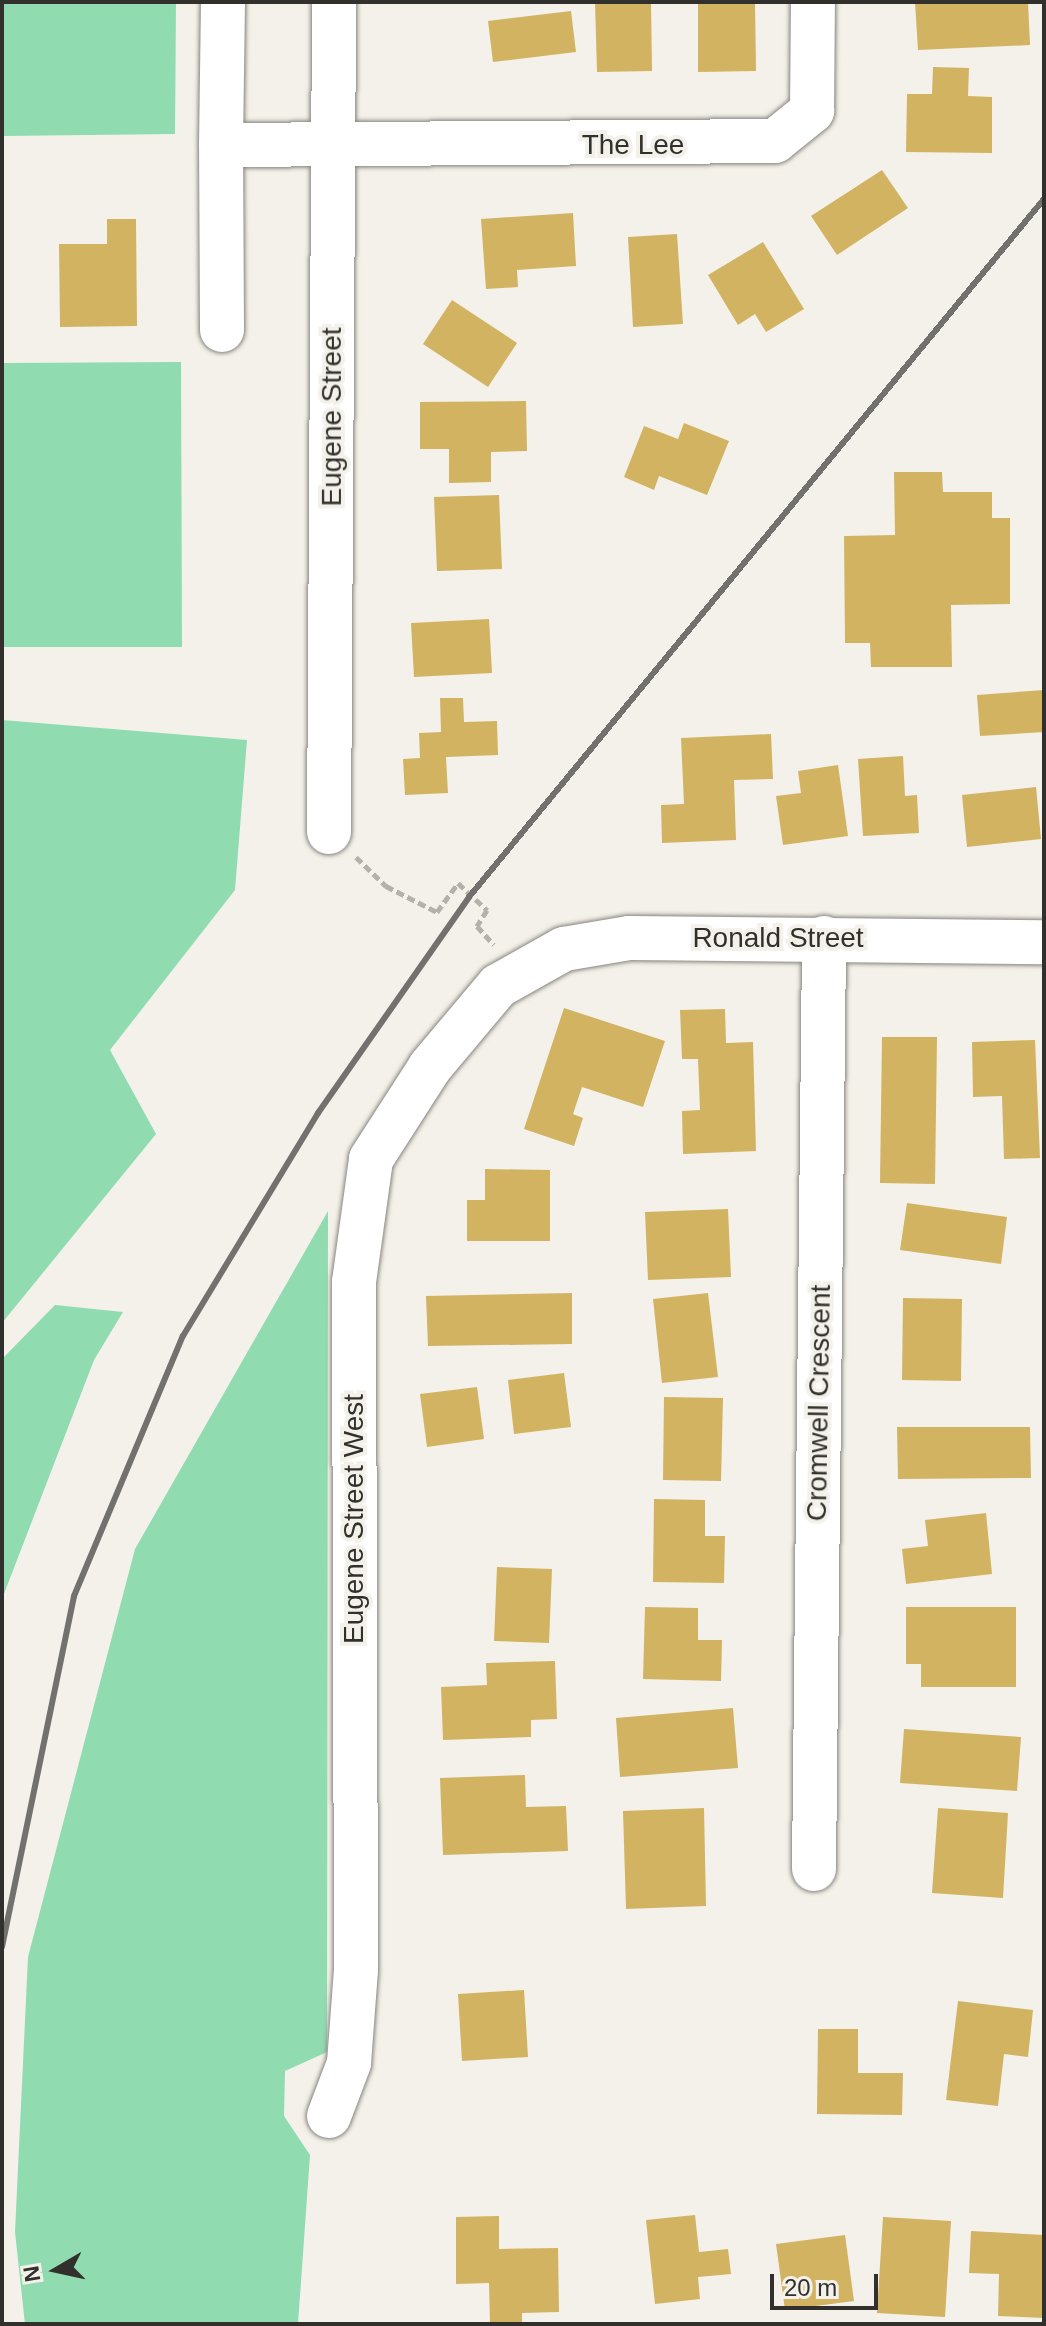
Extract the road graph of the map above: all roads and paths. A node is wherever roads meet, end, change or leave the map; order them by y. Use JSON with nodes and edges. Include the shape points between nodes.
{"nodes":[{"id":1,"x":223,"y":2,"type":"edge"},
{"id":2,"x":334,"y":2,"type":"edge"},
{"id":3,"x":813,"y":2,"type":"edge"},
{"id":4,"x":334,"y":144,"type":"junction"},
{"id":5,"x":221,"y":145,"type":"junction"},
{"id":6,"x":222,"y":330,"type":"dead end"},
{"id":7,"x":329,"y":832,"type":"joint"},
{"id":8,"x":824,"y":938,"type":"junction"},
{"id":9,"x":1044,"y":942,"type":"edge"},
{"id":10,"x":518,"y":972,"type":"junction"},
{"id":11,"x":814,"y":1869,"type":"dead end"},
{"id":12,"x":329,"y":2116,"type":"dead end"}],
"edges":[{"from":1,"to":5,"type":"street"},
{"from":2,"to":4,"type":"street","name":"Eugene Street"},
{"from":3,"to":4,"type":"street","name":"The Lee","via":[[812,111],[775,141]]},
{"from":4,"to":5,"type":"street"},
{"from":4,"to":7,"type":"street","name":"Eugene Street"},
{"from":5,"to":6,"type":"street"},
{"from":7,"to":10,"type":"path","via":[[386,886],[437,912],[458,883],[487,910],[477,926]]},
{"from":8,"to":9,"type":"street","name":"Ronald Street"},
{"from":8,"to":10,"type":"street","name":"Ronald Street","via":[[629,938],[564,949]]},
{"from":8,"to":11,"type":"street","name":"Cromwell Crescent"},
{"from":10,"to":12,"type":"street","name":"Eugene Street West","via":[[498,986],[430,1067],[371,1159],[354,1282],[356,1970],[349,2063]]}]}
